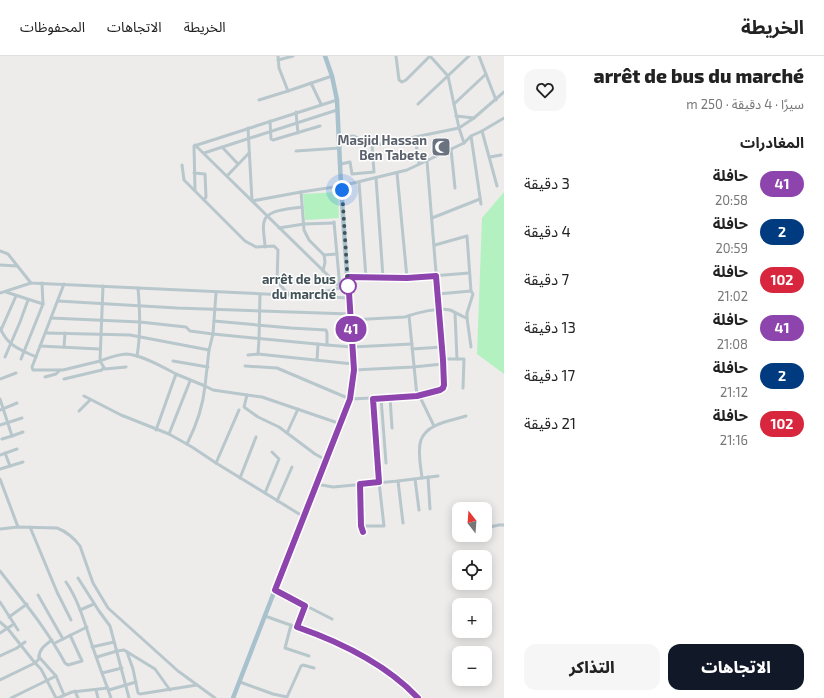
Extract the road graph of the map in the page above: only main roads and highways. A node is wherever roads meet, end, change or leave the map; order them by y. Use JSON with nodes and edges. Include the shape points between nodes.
{"nodes":[{"id":1,"x":325,"y":56,"type":"edge"},
{"id":2,"x":233,"y":698,"type":"edge"}],
"edges":[{"from":1,"to":2,"type":"main road","via":[[337,100],[354,370],[350,399]]}]}
